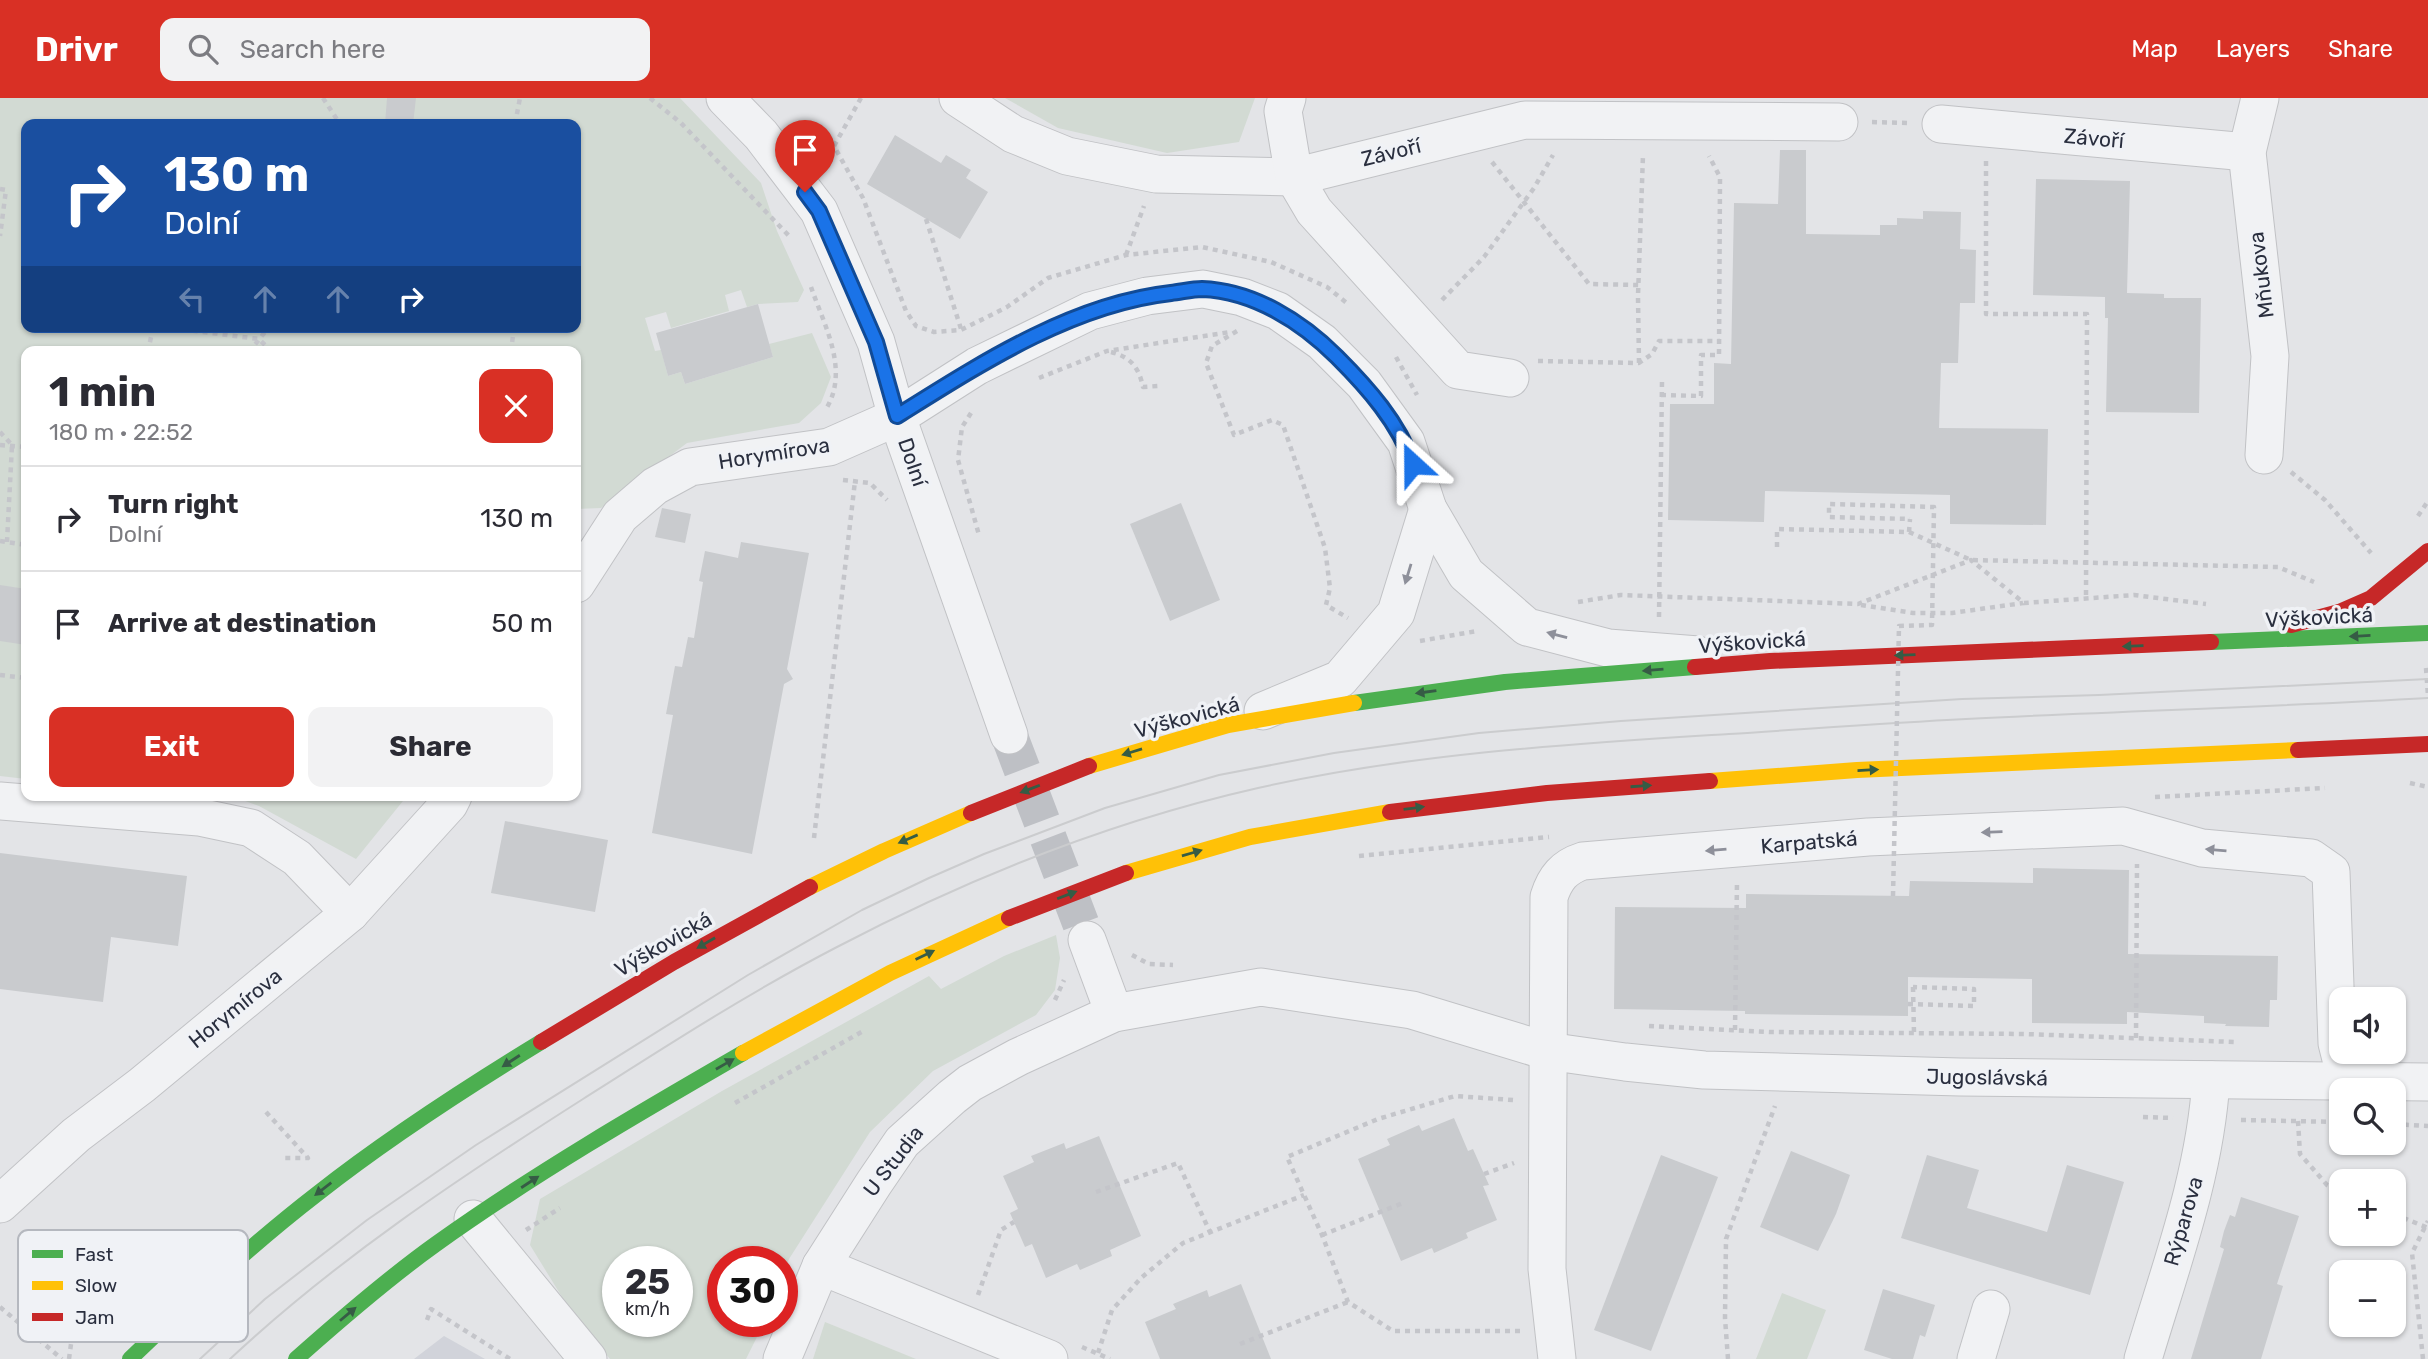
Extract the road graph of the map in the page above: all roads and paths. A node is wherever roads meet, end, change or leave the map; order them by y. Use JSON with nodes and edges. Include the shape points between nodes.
{"nodes":[{"id":1,"x":323,"y":98,"type":"edge"},
{"id":2,"x":520,"y":98,"type":"edge"},
{"id":3,"x":650,"y":98,"type":"edge"},
{"id":4,"x":725,"y":98,"type":"edge"},
{"id":5,"x":861,"y":98,"type":"edge"},
{"id":6,"x":958,"y":98,"type":"edge"},
{"id":7,"x":1287,"y":98,"type":"edge"},
{"id":8,"x":2260,"y":98,"type":"edge"},
{"id":9,"x":337,"y":119,"type":"edge"},
{"id":10,"x":516,"y":119,"type":"edge"},
{"id":11,"x":1644,"y":120,"type":"junction"},
{"id":12,"x":1839,"y":121,"type":"joint"},
{"id":13,"x":1573,"y":122,"type":"junction"},
{"id":14,"x":1941,"y":124,"type":"joint"},
{"id":15,"x":1986,"y":128,"type":"junction"},
{"id":16,"x":1705,"y":148,"type":"dead end"},
{"id":17,"x":2246,"y":152,"type":"junction"},
{"id":18,"x":1294,"y":177,"type":"junction"},
{"id":19,"x":0,"y":189,"type":"edge"},
{"id":20,"x":1523,"y":204,"type":"junction"},
{"id":21,"x":926,"y":219,"type":"dead end"},
{"id":22,"x":0,"y":236,"type":"edge"},
{"id":23,"x":796,"y":243,"type":"dead end"},
{"id":24,"x":809,"y":281,"type":"dead end"},
{"id":25,"x":1639,"y":285,"type":"junction"},
{"id":26,"x":1349,"y":305,"type":"dead end"},
{"id":27,"x":1417,"y":324,"type":"junction"},
{"id":28,"x":961,"y":330,"type":"junction"},
{"id":29,"x":211,"y":333,"type":"edge"},
{"id":30,"x":264,"y":333,"type":"edge"},
{"id":31,"x":259,"y":339,"type":"junction"},
{"id":32,"x":1720,"y":341,"type":"junction"},
{"id":33,"x":253,"y":346,"type":"edge"},
{"id":34,"x":266,"y":346,"type":"edge"},
{"id":35,"x":1107,"y":351,"type":"junction"},
{"id":36,"x":1639,"y":363,"type":"junction"},
{"id":37,"x":977,"y":366,"type":"junction"},
{"id":38,"x":1519,"y":370,"type":"joint"},
{"id":39,"x":1662,"y":380,"type":"dead end"},
{"id":40,"x":1031,"y":381,"type":"dead end"},
{"id":41,"x":1158,"y":386,"type":"dead end"},
{"id":42,"x":1661,"y":395,"type":"junction"},
{"id":43,"x":977,"y":404,"type":"dead end"},
{"id":44,"x":1423,"y":407,"type":"dead end"},
{"id":45,"x":825,"y":410,"type":"dead end"},
{"id":46,"x":897,"y":416,"type":"junction"},
{"id":47,"x":0,"y":432,"type":"edge"},
{"id":48,"x":0,"y":445,"type":"edge"},
{"id":49,"x":12,"y":445,"type":"junction"},
{"id":50,"x":21,"y":446,"type":"edge"},
{"id":51,"x":2264,"y":455,"type":"joint"},
{"id":52,"x":855,"y":481,"type":"dead end"},
{"id":53,"x":2428,"y":500,"type":"edge"},
{"id":54,"x":1428,"y":509,"type":"junction"},
{"id":55,"x":2411,"y":527,"type":"dead end"},
{"id":56,"x":1909,"y":531,"type":"junction"},
{"id":57,"x":980,"y":539,"type":"dead end"},
{"id":58,"x":0,"y":541,"type":"edge"},
{"id":59,"x":7,"y":542,"type":"junction"},
{"id":60,"x":21,"y":544,"type":"edge"},
{"id":61,"x":1777,"y":547,"type":"dead end"},
{"id":62,"x":2428,"y":551,"type":"edge"},
{"id":63,"x":1971,"y":560,"type":"junction"},
{"id":64,"x":2085,"y":561,"type":"junction"},
{"id":65,"x":2278,"y":567,"type":"dead end"},
{"id":66,"x":581,"y":576,"type":"edge"},
{"id":67,"x":2394,"y":580,"type":"junction"},
{"id":68,"x":1659,"y":597,"type":"junction"},
{"id":69,"x":2086,"y":598,"type":"junction"},
{"id":70,"x":1573,"y":602,"type":"dead end"},
{"id":71,"x":2024,"y":603,"type":"junction"},
{"id":72,"x":1858,"y":604,"type":"junction"},
{"id":73,"x":2210,"y":605,"type":"dead end"},
{"id":74,"x":1517,"y":619,"type":"junction"},
{"id":75,"x":1658,"y":623,"type":"dead end"},
{"id":76,"x":2428,"y":633,"type":"edge"},
{"id":77,"x":1378,"y":635,"type":"junction"},
{"id":78,"x":2231,"y":642,"type":"junction"},
{"id":79,"x":1770,"y":661,"type":"junction"},
{"id":80,"x":0,"y":675,"type":"edge"},
{"id":81,"x":21,"y":677,"type":"edge"},
{"id":82,"x":1228,"y":725,"type":"junction"},
{"id":83,"x":1009,"y":735,"type":"tunnel mouth"},
{"id":84,"x":2428,"y":744,"type":"edge"},
{"id":85,"x":450,"y":801,"type":"edge"},
{"id":86,"x":0,"y":802,"type":"edge"},
{"id":87,"x":2138,"y":830,"type":"junction"},
{"id":88,"x":814,"y":838,"type":"dead end"},
{"id":89,"x":1737,"y":848,"type":"junction"},
{"id":90,"x":1893,"y":896,"type":"dead end"},
{"id":91,"x":350,"y":913,"type":"junction"},
{"id":92,"x":1087,"y":940,"type":"tunnel mouth"},
{"id":93,"x":1129,"y":953,"type":"dead end"},
{"id":94,"x":1181,"y":965,"type":"dead end"},
{"id":95,"x":1908,"y":1004,"type":"dead end"},
{"id":96,"x":1114,"y":1013,"type":"junction"},
{"id":97,"x":873,"y":1024,"type":"dead end"},
{"id":98,"x":1646,"y":1026,"type":"dead end"},
{"id":99,"x":1735,"y":1030,"type":"junction"},
{"id":100,"x":1914,"y":1033,"type":"junction"},
{"id":101,"x":2136,"y":1038,"type":"junction"},
{"id":102,"x":2247,"y":1042,"type":"dead end"},
{"id":103,"x":1547,"y":1051,"type":"junction"},
{"id":104,"x":2346,"y":1078,"type":"edge"},
{"id":105,"x":2211,"y":1080,"type":"junction"},
{"id":106,"x":2297,"y":1081,"type":"junction"},
{"id":107,"x":2329,"y":1082,"type":"edge"},
{"id":108,"x":2406,"y":1082,"type":"edge"},
{"id":109,"x":2428,"y":1082,"type":"edge"},
{"id":110,"x":1516,"y":1100,"type":"dead end"},
{"id":111,"x":1776,"y":1101,"type":"dead end"},
{"id":112,"x":734,"y":1103,"type":"dead end"},
{"id":113,"x":266,"y":1112,"type":"dead end"},
{"id":114,"x":2406,"y":1125,"type":"edge"},
{"id":115,"x":2428,"y":1126,"type":"edge"},
{"id":116,"x":285,"y":1158,"type":"dead end"},
{"id":117,"x":1524,"y":1159,"type":"dead end"},
{"id":118,"x":1484,"y":1174,"type":"dead end"},
{"id":119,"x":2329,"y":1186,"type":"edge"},
{"id":120,"x":1096,"y":1192,"type":"dead end"},
{"id":121,"x":1304,"y":1195,"type":"junction"},
{"id":122,"x":0,"y":1203,"type":"edge"},
{"id":123,"x":1403,"y":1203,"type":"dead end"},
{"id":124,"x":560,"y":1208,"type":"dead end"},
{"id":125,"x":473,"y":1219,"type":"junction"},
{"id":126,"x":2406,"y":1219,"type":"edge"},
{"id":127,"x":2428,"y":1221,"type":"edge"},
{"id":128,"x":1014,"y":1222,"type":"dead end"},
{"id":129,"x":2427,"y":1228,"type":"edge"},
{"id":130,"x":525,"y":1231,"type":"dead end"},
{"id":131,"x":1210,"y":1232,"type":"junction"},
{"id":132,"x":1322,"y":1234,"type":"junction"},
{"id":133,"x":248,"y":1251,"type":"edge"},
{"id":134,"x":821,"y":1266,"type":"junction"},
{"id":135,"x":1348,"y":1302,"type":"junction"},
{"id":136,"x":974,"y":1306,"type":"dead end"},
{"id":137,"x":0,"y":1307,"type":"edge"},
{"id":138,"x":1991,"y":1309,"type":"dead end"},
{"id":139,"x":427,"y":1320,"type":"dead end"},
{"id":140,"x":18,"y":1322,"type":"edge"},
{"id":141,"x":1525,"y":1331,"type":"dead end"},
{"id":142,"x":42,"y":1342,"type":"edge"},
{"id":143,"x":148,"y":1342,"type":"edge"},
{"id":144,"x":71,"y":1344,"type":"dead end"},
{"id":145,"x":1240,"y":1345,"type":"dead end"},
{"id":146,"x":1061,"y":1351,"type":"edge"},
{"id":147,"x":1098,"y":1353,"type":"junction"},
{"id":148,"x":62,"y":1359,"type":"edge"},
{"id":149,"x":69,"y":1359,"type":"edge"},
{"id":150,"x":130,"y":1359,"type":"edge"},
{"id":151,"x":296,"y":1359,"type":"edge"},
{"id":152,"x":510,"y":1359,"type":"edge"},
{"id":153,"x":588,"y":1359,"type":"edge"},
{"id":154,"x":782,"y":1359,"type":"edge"},
{"id":155,"x":1110,"y":1359,"type":"edge"},
{"id":156,"x":1557,"y":1359,"type":"edge"},
{"id":157,"x":1728,"y":1359,"type":"edge"},
{"id":158,"x":1976,"y":1359,"type":"edge"},
{"id":159,"x":2143,"y":1359,"type":"edge"},
{"id":160,"x":2423,"y":1359,"type":"edge"}],
"edges":[{"from":1,"to":9,"type":"path"},
{"from":2,"to":10,"type":"path"},
{"from":3,"to":23,"type":"path","via":[[681,122]]},
{"from":4,"to":46,"type":"street","name":"Dolní","via":[[761,135],[819,211],[876,342]]},
{"from":5,"to":28,"type":"path","via":[[834,146],[863,198],[906,311],[916,326],[934,332]]},
{"from":6,"to":18,"type":"street","name":"Závoří","via":[[1013,134],[1067,156],[1156,174]]},
{"from":7,"to":18,"type":"street","via":[[1283,111]]},
{"from":8,"to":17,"type":"street","name":"Mňukova"},
{"from":11,"to":12,"type":"street","name":"Závoří"},
{"from":11,"to":13,"type":"street","name":"Závoří"},
{"from":11,"to":25,"type":"path"},
{"from":12,"to":14,"type":"path"},
{"from":13,"to":18,"type":"street","name":"Závoří","via":[[1525,120]]},
{"from":13,"to":20,"type":"path"},
{"from":14,"to":15,"type":"street","name":"Závoří"},
{"from":15,"to":17,"type":"street","name":"Závoří"},
{"from":15,"to":64,"type":"path","via":[[1986,314],[2087,314]]},
{"from":16,"to":32,"type":"path","via":[[1720,177]]},
{"from":17,"to":51,"type":"street","name":"Mňukova","via":[[2270,356]]},
{"from":18,"to":27,"type":"street","via":[[1314,211]]},
{"from":19,"to":22,"type":"path","via":[[6,190]]},
{"from":20,"to":25,"type":"path","via":[[1589,284]]},
{"from":20,"to":27,"type":"path","via":[[1484,257]]},
{"from":21,"to":28,"type":"path"},
{"from":24,"to":45,"type":"path","via":[[835,356],[836,378]]},
{"from":25,"to":36,"type":"path"},
{"from":26,"to":28,"type":"path","via":[[1327,287],[1271,262],[1202,247],[1126,255],[1048,278],[1007,307]]},
{"from":27,"to":38,"type":"street","via":[[1458,370]]},
{"from":27,"to":44,"type":"path","via":[[1391,349]]},
{"from":28,"to":37,"type":"path"},
{"from":29,"to":31,"type":"path"},
{"from":30,"to":31,"type":"path"},
{"from":31,"to":33,"type":"path"},
{"from":31,"to":34,"type":"path"},
{"from":32,"to":36,"type":"path","via":[[1659,341],[1653,354]]},
{"from":32,"to":42,"type":"path","via":[[1719,355],[1701,355],[1701,396]]},
{"from":35,"to":40,"type":"path"},
{"from":35,"to":41,"type":"path","via":[[1124,355],[1139,370],[1143,387]]},
{"from":35,"to":77,"type":"path","via":[[1238,331],[1212,345],[1206,363],[1234,435],[1272,420],[1283,425],[1325,548],[1330,588],[1326,605]]},
{"from":36,"to":38,"type":"path"},
{"from":37,"to":46,"type":"street","name":"Horymírova"},
{"from":37,"to":54,"type":"street","name":"Horymírova","via":[[1090,311],[1147,296],[1203,289],[1242,297],[1278,311],[1322,342],[1364,384],[1406,442]]},
{"from":39,"to":42,"type":"path"},
{"from":42,"to":68,"type":"path"},
{"from":43,"to":57,"type":"path","via":[[962,427],[958,460]]},
{"from":46,"to":66,"type":"street","name":"Horymírova","via":[[830,447],[690,467],[655,486],[620,516]]},
{"from":46,"to":83,"type":"street","name":"Dolní"},
{"from":47,"to":49,"type":"path"},
{"from":48,"to":49,"type":"path"},
{"from":49,"to":50,"type":"path"},
{"from":49,"to":59,"type":"path"},
{"from":51,"to":67,"type":"path","via":[[2325,499]]},
{"from":52,"to":88,"type":"path"},
{"from":53,"to":55,"type":"path"},
{"from":54,"to":74,"type":"street","name":"Horymírova","via":[[1466,574]]},
{"from":54,"to":77,"type":"street","one_way":true,"via":[[1396,614]]},
{"from":56,"to":61,"type":"path","via":[[1777,529]]},
{"from":56,"to":63,"type":"path"},
{"from":56,"to":90,"type":"path","bridge":true,"via":[[1910,519],[1829,517],[1829,504],[1934,507],[1932,625],[1899,625]]},
{"from":58,"to":59,"type":"path"},
{"from":59,"to":60,"type":"path"},
{"from":62,"to":67,"type":"street"},
{"from":63,"to":64,"type":"path"},
{"from":63,"to":71,"type":"path"},
{"from":63,"to":72,"type":"path"},
{"from":64,"to":65,"type":"path"},
{"from":64,"to":69,"type":"path"},
{"from":67,"to":78,"type":"street","via":[[2371,598],[2339,612]]},
{"from":68,"to":70,"type":"path","via":[[1621,595]]},
{"from":68,"to":72,"type":"path"},
{"from":68,"to":75,"type":"path"},
{"from":69,"to":71,"type":"path"},
{"from":69,"to":73,"type":"path","via":[[2134,595]]},
{"from":71,"to":72,"type":"path","via":[[1952,613],[1913,613]]},
{"from":74,"to":77,"type":"path","via":[[1510,625],[1396,645]]},
{"from":79,"to":74,"type":"street","name":"Horymírova","one_way":true,"via":[[1608,648],[1527,627]]},
{"from":76,"to":78,"type":"street","name":"Výškovická","one_way":true},
{"from":77,"to":82,"type":"street","via":[[1340,679]]},
{"from":78,"to":79,"type":"street","name":"Výškovická","one_way":true},
{"from":79,"to":82,"type":"street","name":"Výškovická","one_way":true,"via":[[1457,687]]},
{"from":80,"to":81,"type":"path"},
{"from":82,"to":133,"type":"street","name":"Výškovická","one_way":true,"bridge":true,"via":[[1089,766],[867,858],[770,907],[464,1090],[360,1161]]},
{"from":125,"to":84,"type":"street","one_way":true,"bridge":true,"via":[[790,1026],[917,959],[1126,873],[1250,837],[1381,813],[1525,795],[1857,770]]},
{"from":85,"to":91,"type":"street","name":"Horymírova"},
{"from":86,"to":91,"type":"street","via":[[199,817],[251,828],[298,858]]},
{"from":87,"to":89,"type":"street","name":"Karpatská","one_way":true,"via":[[2123,826],[1895,836]]},
{"from":87,"to":101,"type":"path"},
{"from":104,"to":87,"type":"street","name":"Karpatská","one_way":true,"via":[[2337,1043],[2331,872],[2311,858],[2202,848]]},
{"from":89,"to":99,"type":"path"},
{"from":89,"to":103,"type":"street","name":"Karpatská","one_way":true,"via":[[1583,861],[1564,870],[1549,897]]},
{"from":91,"to":122,"type":"street","name":"Horymírova","via":[[76,1135]]},
{"from":92,"to":96,"type":"street"},
{"from":93,"to":94,"type":"path","via":[[1149,964]]},
{"from":95,"to":100,"type":"path","bridge":true,"via":[[1973,1006],[1974,989],[1913,987]]},
{"from":96,"to":103,"type":"street","name":"U Studia","via":[[1261,987],[1412,1010]]},
{"from":96,"to":134,"type":"street","name":"U Studia","via":[[970,1083],[937,1109],[902,1142]]},
{"from":97,"to":112,"type":"path"},
{"from":98,"to":99,"type":"path"},
{"from":99,"to":100,"type":"path"},
{"from":100,"to":101,"type":"path"},
{"from":101,"to":102,"type":"path"},
{"from":103,"to":105,"type":"street","name":"Jugoslávská","via":[[1704,1070]]},
{"from":103,"to":156,"type":"street","name":"Karpatská","via":[[1547,1269]]},
{"from":105,"to":106,"type":"street","name":"Jugoslávská"},
{"from":105,"to":159,"type":"street","name":"Rýparova","via":[[2208,1119],[2190,1201]]},
{"from":106,"to":107,"type":"street","name":"Jugoslávská"},
{"from":106,"to":119,"type":"path","via":[[2300,1154]]},
{"from":108,"to":109,"type":"street","name":"Jugoslávská"},
{"from":110,"to":121,"type":"path","via":[[1455,1096],[1378,1119],[1287,1157]]},
{"from":111,"to":157,"type":"path","via":[[1726,1239]]},
{"from":113,"to":116,"type":"path","via":[[308,1158]]},
{"from":114,"to":115,"type":"path"},
{"from":117,"to":118,"type":"path"},
{"from":120,"to":131,"type":"path","via":[[1178,1163]]},
{"from":121,"to":131,"type":"path"},
{"from":121,"to":132,"type":"path"},
{"from":123,"to":132,"type":"path"},
{"from":124,"to":130,"type":"path"},
{"from":151,"to":125,"type":"street","one_way":true},
{"from":125,"to":153,"type":"street"},
{"from":126,"to":129,"type":"path"},
{"from":127,"to":129,"type":"path"},
{"from":128,"to":136,"type":"path","via":[[1001,1230]]},
{"from":129,"to":160,"type":"path","via":[[2412,1253]]},
{"from":131,"to":147,"type":"path","via":[[1183,1243],[1141,1278],[1112,1310]]},
{"from":132,"to":135,"type":"path"},
{"from":134,"to":146,"type":"street"},
{"from":134,"to":154,"type":"street","name":"U Studia"},
{"from":135,"to":141,"type":"path","via":[[1394,1331]]},
{"from":135,"to":145,"type":"path"},
{"from":137,"to":140,"type":"path"},
{"from":138,"to":158,"type":"street"},
{"from":139,"to":152,"type":"path","via":[[431,1309]]},
{"from":142,"to":148,"type":"path"},
{"from":143,"to":150,"type":"street","name":"Výškovická","one_way":true,"bridge":true},
{"from":144,"to":149,"type":"path"},
{"from":146,"to":147,"type":"path"},
{"from":147,"to":155,"type":"path"}]}
